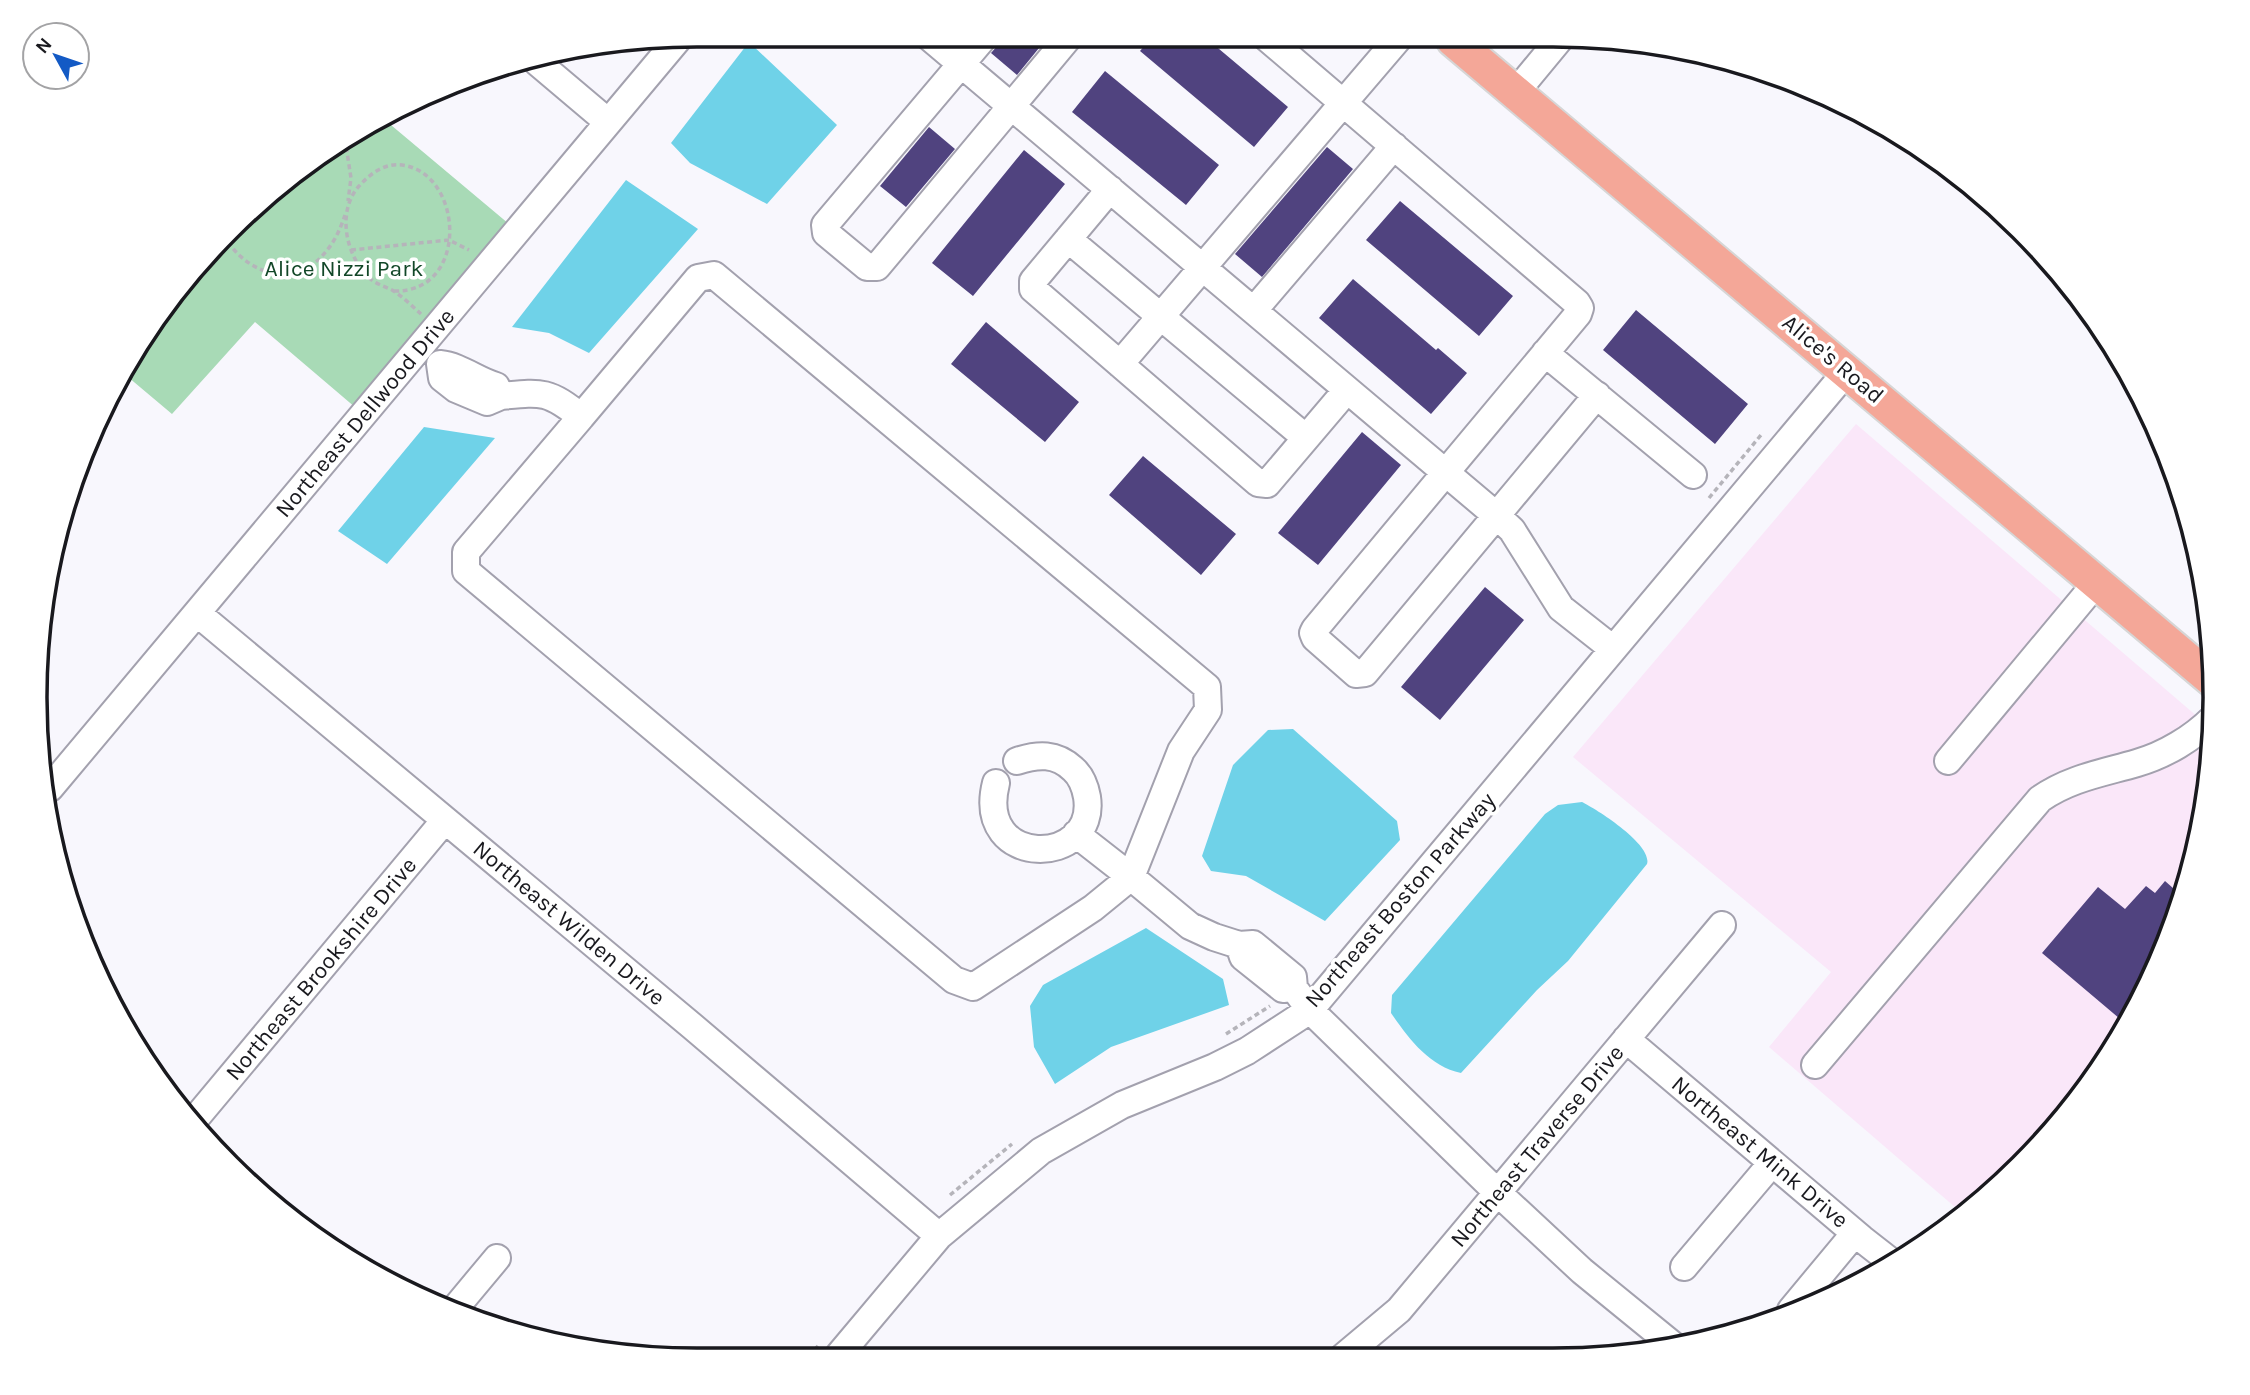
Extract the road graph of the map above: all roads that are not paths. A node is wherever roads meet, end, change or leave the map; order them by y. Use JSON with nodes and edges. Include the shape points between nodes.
{"nodes":[{"id":1,"x":941,"y":47,"type":"edge"},
{"id":2,"x":975,"y":47,"type":"edge"},
{"id":3,"x":1061,"y":47,"type":"edge"},
{"id":4,"x":1278,"y":47,"type":"edge"},
{"id":5,"x":1391,"y":47,"type":"edge"},
{"id":6,"x":1461,"y":47,"type":"edge"},
{"id":7,"x":1553,"y":47,"type":"edge"},
{"id":8,"x":670,"y":48,"type":"edge"},
{"id":9,"x":961,"y":64,"type":"junction"},
{"id":10,"x":542,"y":66,"type":"edge"},
{"id":11,"x":1516,"y":92,"type":"junction"},
{"id":12,"x":1343,"y":102,"type":"junction"},
{"id":13,"x":1012,"y":107,"type":"junction"},
{"id":14,"x":608,"y":122,"type":"junction"},
{"id":15,"x":1394,"y":146,"type":"junction"},
{"id":16,"x":1110,"y":189,"type":"junction"},
{"id":17,"x":1068,"y":239,"type":"junction"},
{"id":18,"x":1203,"y":267,"type":"junction"},
{"id":19,"x":1254,"y":310,"type":"junction"},
{"id":20,"x":1160,"y":317,"type":"junction"},
{"id":21,"x":1545,"y":353,"type":"junction"},
{"id":22,"x":429,"y":356,"type":"junction"},
{"id":23,"x":1120,"y":364,"type":"junction"},
{"id":24,"x":1847,"y":371,"type":"junction"},
{"id":25,"x":1346,"y":391,"type":"junction"},
{"id":26,"x":1597,"y":395,"type":"junction"},
{"id":27,"x":581,"y":417,"type":"junction"},
{"id":28,"x":1306,"y":438,"type":"junction"},
{"id":29,"x":1445,"y":473,"type":"junction"},
{"id":30,"x":1693,"y":475,"type":"dead end"},
{"id":31,"x":1497,"y":516,"type":"junction"},
{"id":32,"x":2097,"y":582,"type":"junction"},
{"id":33,"x":197,"y":614,"type":"junction"},
{"id":34,"x":1613,"y":649,"type":"junction"},
{"id":35,"x":2202,"y":671,"type":"edge"},
{"id":36,"x":2202,"y":727,"type":"edge"},
{"id":37,"x":1017,"y":761,"type":"dead end"},
{"id":38,"x":1948,"y":761,"type":"dead end"},
{"id":39,"x":996,"y":783,"type":"dead end"},
{"id":40,"x":53,"y":784,"type":"edge"},
{"id":41,"x":445,"y":820,"type":"junction"},
{"id":42,"x":1076,"y":834,"type":"junction"},
{"id":43,"x":1131,"y":877,"type":"junction"},
{"id":44,"x":1722,"y":925,"type":"dead end"},
{"id":45,"x":1300,"y":995,"type":"junction"},
{"id":46,"x":1626,"y":1039,"type":"junction"},
{"id":47,"x":1815,"y":1065,"type":"dead end"},
{"id":48,"x":199,"y":1114,"type":"edge"},
{"id":49,"x":1772,"y":1163,"type":"junction"},
{"id":50,"x":1496,"y":1192,"type":"junction"},
{"id":51,"x":931,"y":1229,"type":"junction"},
{"id":52,"x":1855,"y":1233,"type":"junction"},
{"id":53,"x":1885,"y":1257,"type":"edge"},
{"id":54,"x":497,"y":1258,"type":"dead end"},
{"id":55,"x":1684,"y":1267,"type":"dead end"},
{"id":56,"x":1801,"y":1298,"type":"edge"},
{"id":57,"x":460,"y":1302,"type":"edge"},
{"id":58,"x":1664,"y":1338,"type":"edge"},
{"id":59,"x":831,"y":1348,"type":"edge"},
{"id":60,"x":1354,"y":1348,"type":"edge"}],
"edges":[{"from":1,"to":9,"type":"street"},
{"from":2,"to":9,"type":"street"},
{"from":3,"to":13,"type":"street"},
{"from":4,"to":12,"type":"street"},
{"from":5,"to":12,"type":"street"},
{"from":6,"to":11,"type":"main road","name":"Alice's Road"},
{"from":7,"to":11,"type":"street"},
{"from":8,"to":14,"type":"street","name":"Northeast Dellwood Drive"},
{"from":9,"to":13,"type":"street"},
{"from":9,"to":13,"type":"street","via":[[825,225],[826,233],[867,267],[877,267]]},
{"from":10,"to":14,"type":"street"},
{"from":11,"to":24,"type":"main road","name":"Alice's Road"},
{"from":12,"to":15,"type":"street"},
{"from":12,"to":18,"type":"street"},
{"from":13,"to":16,"type":"street"},
{"from":14,"to":22,"type":"street","name":"Northeast Dellwood Drive","via":[[437,327]]},
{"from":15,"to":19,"type":"street"},
{"from":15,"to":21,"type":"street","via":[[1577,303],[1578,314]]},
{"from":16,"to":17,"type":"street"},
{"from":16,"to":18,"type":"street"},
{"from":17,"to":20,"type":"street"},
{"from":17,"to":23,"type":"street","via":[[1033,281],[1033,289]]},
{"from":18,"to":19,"type":"street"},
{"from":18,"to":20,"type":"street"},
{"from":19,"to":25,"type":"street"},
{"from":20,"to":23,"type":"street"},
{"from":20,"to":28,"type":"street"},
{"from":21,"to":26,"type":"street"},
{"from":21,"to":29,"type":"street"},
{"from":22,"to":27,"type":"street","via":[[496,386],[501,396],[537,392],[553,396]]},
{"from":22,"to":33,"type":"street","name":"Northeast Dellwood Drive"},
{"from":23,"to":28,"type":"street","via":[[1263,485]]},
{"from":24,"to":32,"type":"main road","name":"Alice's Road"},
{"from":24,"to":34,"type":"street","name":"Northeast Boston Parkway"},
{"from":25,"to":28,"type":"street"},
{"from":25,"to":29,"type":"street"},
{"from":26,"to":30,"type":"street"},
{"from":26,"to":31,"type":"street"},
{"from":27,"to":43,"type":"street","via":[[466,552],[466,571],[954,980],[973,987],[1093,908]]},
{"from":27,"to":43,"type":"street","via":[[698,278],[714,275],[1207,687],[1208,710],[1181,751]]},
{"from":29,"to":31,"type":"street"},
{"from":29,"to":31,"type":"street","via":[[1313,633],[1356,674],[1365,673]]},
{"from":31,"to":34,"type":"street","via":[[1512,530],[1561,608]]},
{"from":32,"to":35,"type":"main road","name":"Alice's Road"},
{"from":32,"to":38,"type":"street"},
{"from":33,"to":40,"type":"street","name":"Northeast Dellwood Drive"},
{"from":33,"to":41,"type":"street","name":"Northeast Wilden Drive"},
{"from":34,"to":45,"type":"street","name":"Northeast Boston Parkway"},
{"from":36,"to":47,"type":"street","via":[[2163,753],[2075,779],[2040,799]]},
{"from":37,"to":42,"type":"street","via":[[1033,755],[1050,756],[1077,772],[1088,803]]},
{"from":39,"to":42,"type":"street","via":[[993,813],[1015,843],[1051,849]]},
{"from":41,"to":48,"type":"street","name":"Northeast Brookshire Drive"},
{"from":41,"to":51,"type":"street","name":"Northeast Wilden Drive"},
{"from":42,"to":43,"type":"street"},
{"from":43,"to":45,"type":"street","via":[[1190,926],[1239,945],[1253,944],[1293,976]]},
{"from":44,"to":46,"type":"street","name":"Northeast Traverse Drive"},
{"from":45,"to":50,"type":"street"},
{"from":45,"to":51,"type":"street","name":"Northeast Boston Parkway","via":[[1247,1051],[1122,1105],[1041,1151]]},
{"from":46,"to":49,"type":"street","name":"Northeast Mink Drive"},
{"from":46,"to":50,"type":"street","name":"Northeast Traverse Drive"},
{"from":49,"to":52,"type":"street","name":"Northeast Mink Drive"},
{"from":49,"to":55,"type":"street"},
{"from":50,"to":58,"type":"street"},
{"from":50,"to":60,"type":"street","name":"Northeast Traverse Drive","via":[[1399,1310]]},
{"from":51,"to":59,"type":"street","name":"Northeast Boston Parkway"},
{"from":52,"to":53,"type":"street","name":"Northeast Mink Drive"},
{"from":52,"to":56,"type":"street"},
{"from":54,"to":57,"type":"street"}]}
